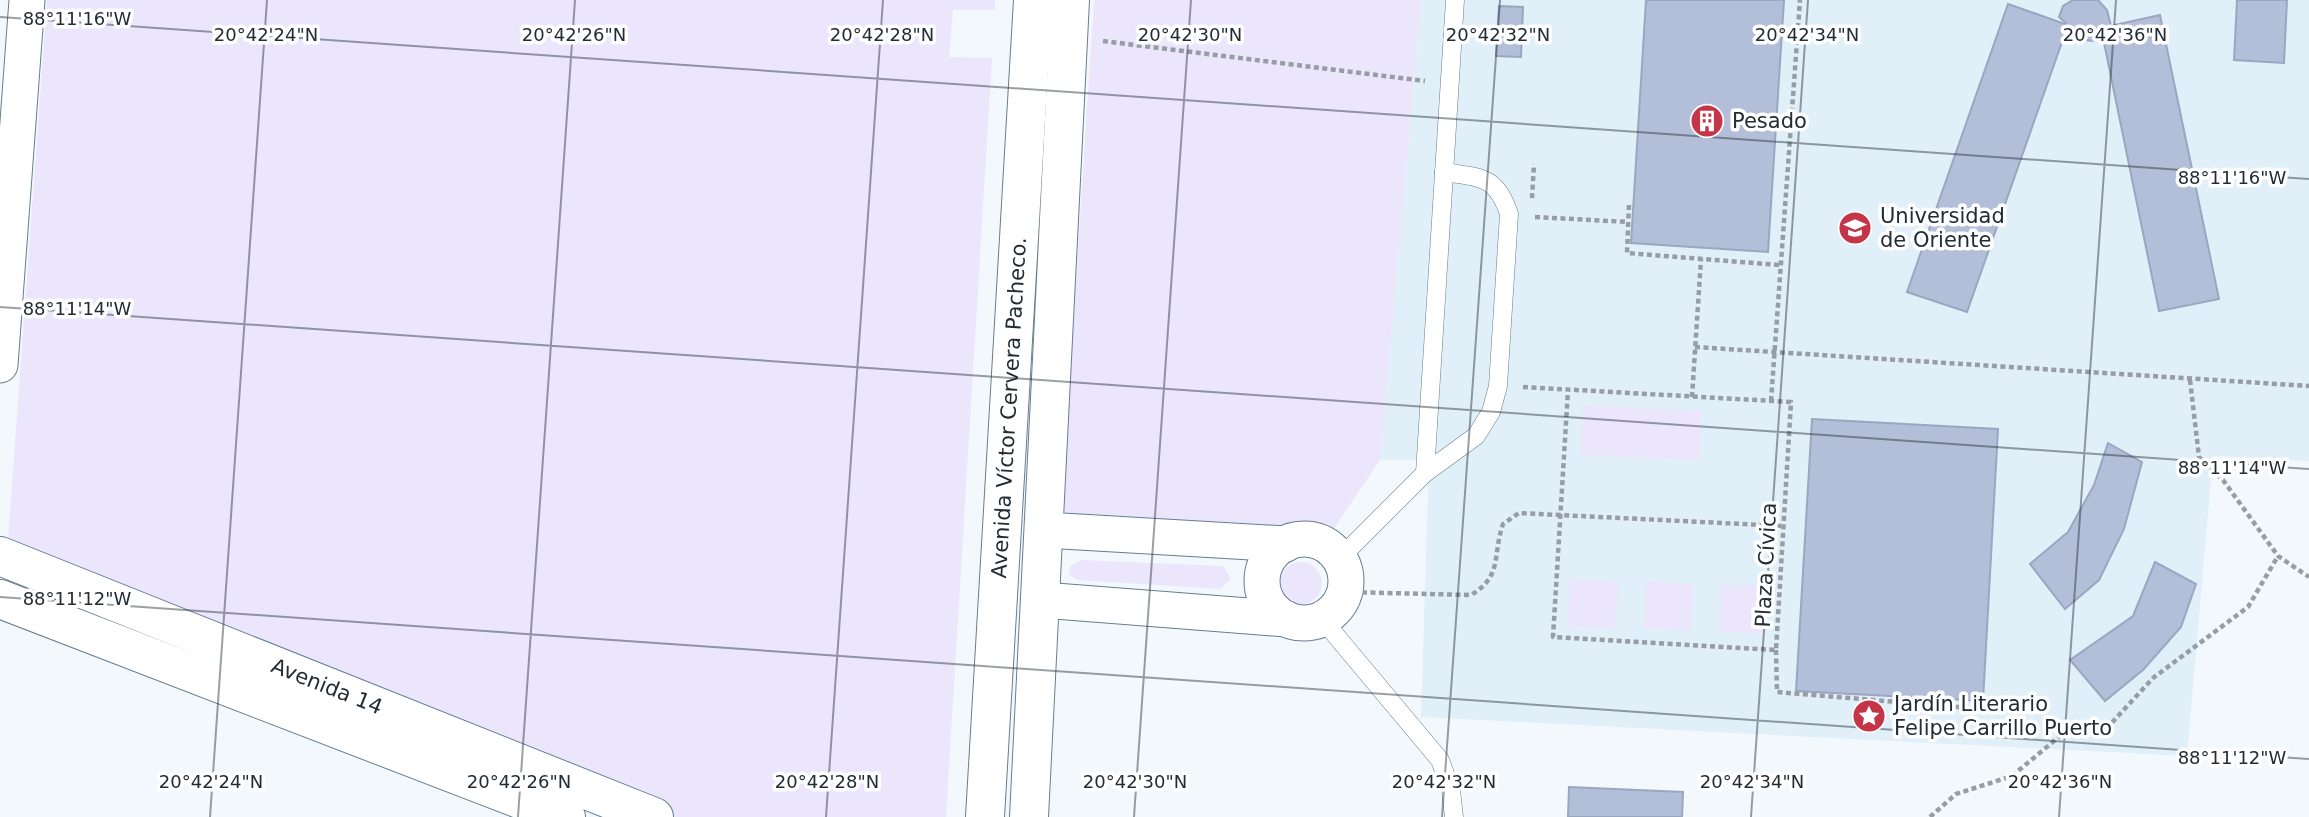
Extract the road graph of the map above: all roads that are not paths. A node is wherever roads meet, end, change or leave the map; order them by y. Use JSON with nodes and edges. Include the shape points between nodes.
{"nodes":[{"id":1,"x":27,"y":0,"type":"edge"},
{"id":2,"x":1034,"y":0,"type":"edge"},
{"id":3,"x":1455,"y":0,"type":"edge"},
{"id":4,"x":1069,"y":18,"type":"edge"},
{"id":5,"x":1444,"y":172,"type":"junction"},
{"id":6,"x":0,"y":365,"type":"edge"},
{"id":7,"x":1425,"y":473,"type":"junction"},
{"id":8,"x":1045,"y":530,"type":"junction"},
{"id":9,"x":1286,"y":544,"type":"junction"},
{"id":10,"x":0,"y":556,"type":"edge"},
{"id":11,"x":1342,"y":575,"type":"junction"},
{"id":12,"x":0,"y":599,"type":"edge"},
{"id":13,"x":1042,"y":600,"type":"junction"},
{"id":14,"x":1287,"y":619,"type":"junction"},
{"id":15,"x":1322,"y":619,"type":"junction"},
{"id":16,"x":566,"y":817,"type":"edge"},
{"id":17,"x":654,"y":817,"type":"edge"},
{"id":18,"x":985,"y":817,"type":"edge"},
{"id":19,"x":1030,"y":817,"type":"edge"},
{"id":20,"x":1454,"y":817,"type":"edge"}],
"edges":[{"from":1,"to":6,"type":"street"},
{"from":2,"to":18,"type":"street","name":"Avenida Víctor Cervera Pacheco."},
{"from":3,"to":5,"type":"lane"},
{"from":4,"to":8,"type":"street","name":"Avenida Víctor Cervera Pacheco."},
{"from":5,"to":7,"type":"lane"},
{"from":5,"to":7,"type":"lane","via":[[1481,178],[1501,191],[1508,214],[1498,386],[1491,412],[1476,436]]},
{"from":7,"to":11,"type":"lane"},
{"from":8,"to":9,"type":"street"},
{"from":8,"to":13,"type":"street","name":"Avenida Víctor Cervera Pacheco."},
{"from":9,"to":11,"type":"street","via":[[1314,540],[1329,548]]},
{"from":9,"to":14,"type":"street","via":[[1269,558],[1262,586],[1270,606]]},
{"from":10,"to":17,"type":"street","name":"Avenida 14"},
{"from":11,"to":15,"type":"street","via":[[1339,605]]},
{"from":12,"to":16,"type":"street","name":"Avenida 14"},
{"from":13,"to":14,"type":"street"},
{"from":13,"to":19,"type":"street","name":"Avenida Víctor Cervera Pacheco."},
{"from":14,"to":15,"type":"street","via":[[1308,623]]},
{"from":15,"to":20,"type":"lane","via":[[1440,760],[1451,790]]}]}
